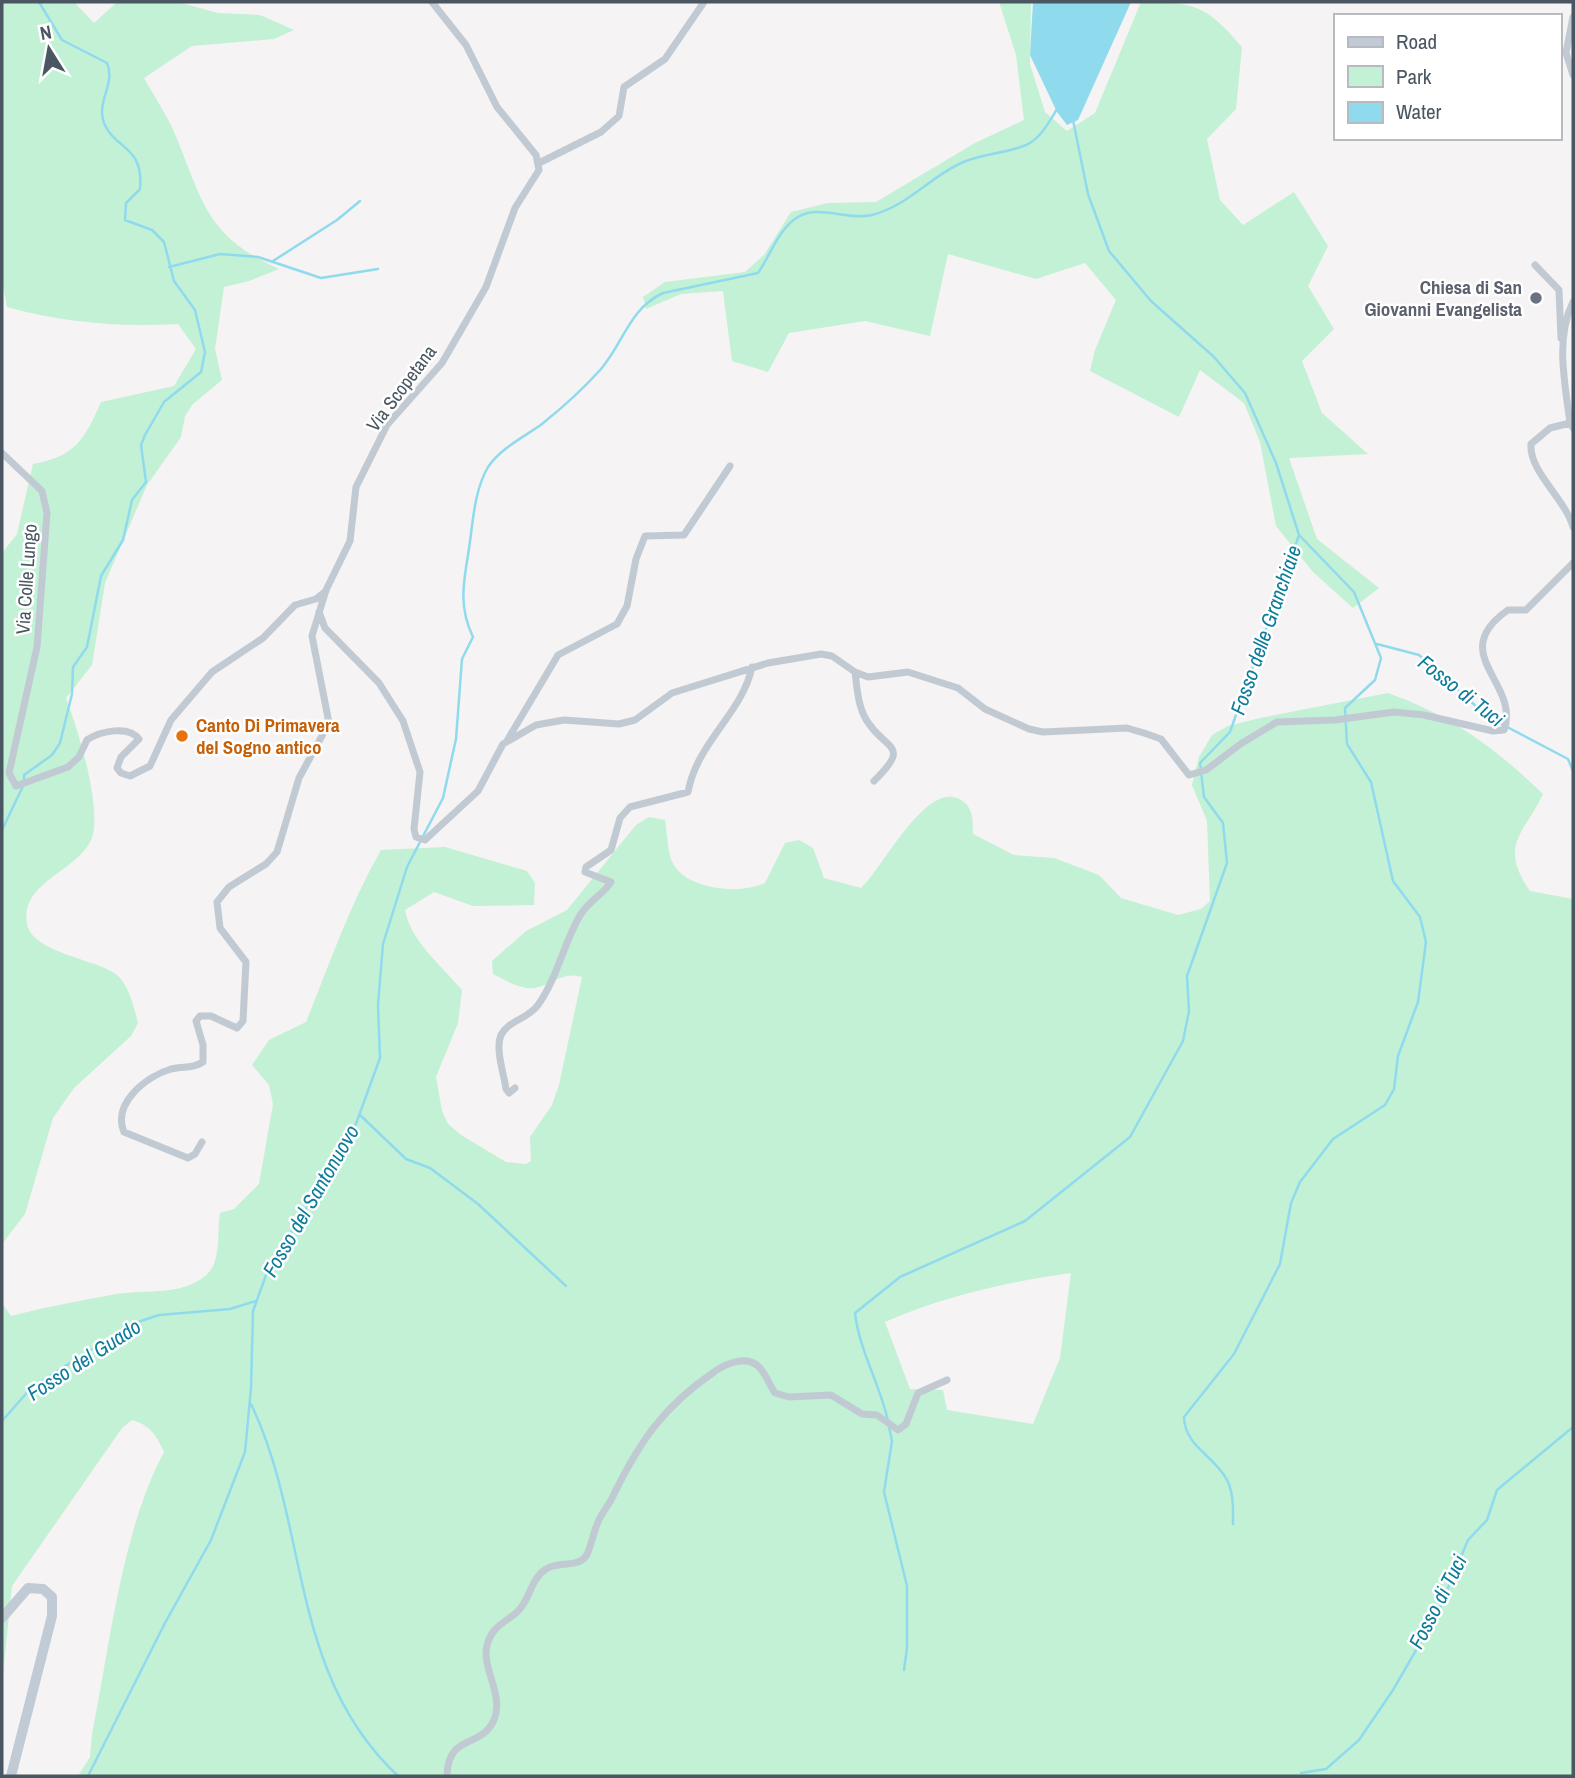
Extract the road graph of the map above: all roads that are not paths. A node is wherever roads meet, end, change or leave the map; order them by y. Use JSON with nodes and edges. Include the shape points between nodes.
{"nodes":[{"id":1,"x":432,"y":2,"type":"edge"},
{"id":2,"x":704,"y":2,"type":"edge"},
{"id":3,"x":1573,"y":17,"type":"edge"},
{"id":4,"x":1573,"y":75,"type":"edge"},
{"id":5,"x":539,"y":163,"type":"junction"},
{"id":6,"x":1535,"y":265,"type":"dead end"},
{"id":7,"x":1573,"y":302,"type":"edge"},
{"id":8,"x":1562,"y":360,"type":"junction"},
{"id":9,"x":1571,"y":425,"type":"edge"},
{"id":10,"x":2,"y":453,"type":"edge"},
{"id":11,"x":730,"y":466,"type":"dead end"},
{"id":12,"x":1573,"y":527,"type":"edge"},
{"id":13,"x":1573,"y":564,"type":"edge"},
{"id":14,"x":326,"y":590,"type":"junction"},
{"id":15,"x":319,"y":612,"type":"junction"},
{"id":16,"x":752,"y":667,"type":"junction"},
{"id":17,"x":855,"y":672,"type":"junction"},
{"id":18,"x":508,"y":739,"type":"junction"},
{"id":19,"x":874,"y":781,"type":"dead end"},
{"id":20,"x":515,"y":1088,"type":"dead end"},
{"id":21,"x":202,"y":1142,"type":"dead end"},
{"id":22,"x":947,"y":1380,"type":"dead end"},
{"id":23,"x":2,"y":1618,"type":"edge"},
{"id":24,"x":11,"y":1776,"type":"edge"},
{"id":25,"x":447,"y":1776,"type":"edge"}],
"edges":[{"from":1,"to":5,"type":"street","via":[[466,45],[497,107]]},
{"from":2,"to":5,"type":"street","via":[[665,59],[624,87],[619,116],[601,132]]},
{"from":3,"to":4,"type":"street","via":[[1566,53]]},
{"from":5,"to":14,"type":"street","name":"Via Scopetana","via":[[514,208],[486,287],[442,363],[387,425],[356,487],[350,541]]},
{"from":6,"to":8,"type":"street","via":[[1559,290]]},
{"from":7,"to":8,"type":"street"},
{"from":8,"to":9,"type":"street"},
{"from":9,"to":12,"type":"street","via":[[1550,428],[1531,444],[1530,453],[1562,501]]},
{"from":10,"to":14,"type":"street","name":"Via Colle Lungo","via":[[42,491],[47,513],[37,647],[9,773],[16,786],[68,767],[87,740],[108,732],[130,731],[139,739],[117,762],[121,773],[130,776],[150,766],[171,720],[212,672],[263,638],[295,605],[316,599]]},
{"from":11,"to":18,"type":"street","via":[[684,535],[645,536],[627,607],[617,624],[558,655]]},
{"from":13,"to":17,"type":"street","via":[[1526,610],[1508,610],[1486,630],[1483,654],[1508,709],[1504,730],[1394,712],[1277,722],[1206,770],[1189,775],[1161,739],[1144,733],[1127,728],[1043,732],[985,709],[958,688],[919,674],[868,677]]},
{"from":14,"to":15,"type":"street","name":"Via Scopetana"},
{"from":15,"to":18,"type":"street","via":[[325,628],[379,683],[403,721],[420,772],[413,822],[416,837],[425,841],[433,836],[478,791]]},
{"from":15,"to":21,"type":"street","name":"Via Scopetana","via":[[312,636],[329,723],[299,778],[277,852],[267,864],[229,887],[217,902],[220,928],[246,962],[243,1021],[237,1028],[200,1016],[196,1021],[204,1045],[203,1062],[193,1068],[173,1068],[139,1087],[124,1106],[120,1122],[124,1132],[188,1158]]},
{"from":16,"to":17,"type":"street","via":[[821,653]]},
{"from":16,"to":18,"type":"street","via":[[672,693],[635,720],[619,724],[564,720],[536,725]]},
{"from":16,"to":20,"type":"street","via":[[747,690],[692,770],[688,792],[630,807],[620,818],[611,850],[586,867],[585,872],[611,882],[589,900],[579,916],[538,1006],[502,1034],[499,1045],[506,1089],[509,1093]]},
{"from":17,"to":19,"type":"street","via":[[865,718],[890,743],[893,753],[890,768]]},
{"from":22,"to":25,"type":"street","via":[[918,1393],[906,1424],[898,1430],[877,1415],[862,1413],[831,1395],[775,1393],[758,1366],[744,1362],[727,1363],[690,1388],[636,1449],[598,1521],[587,1556],[546,1568],[519,1611],[495,1628],[485,1653],[496,1699],[495,1718],[447,1758]]},
{"from":23,"to":24,"type":"main road","via":[[28,1588],[43,1588],[52,1597],[52,1616]]}]}
